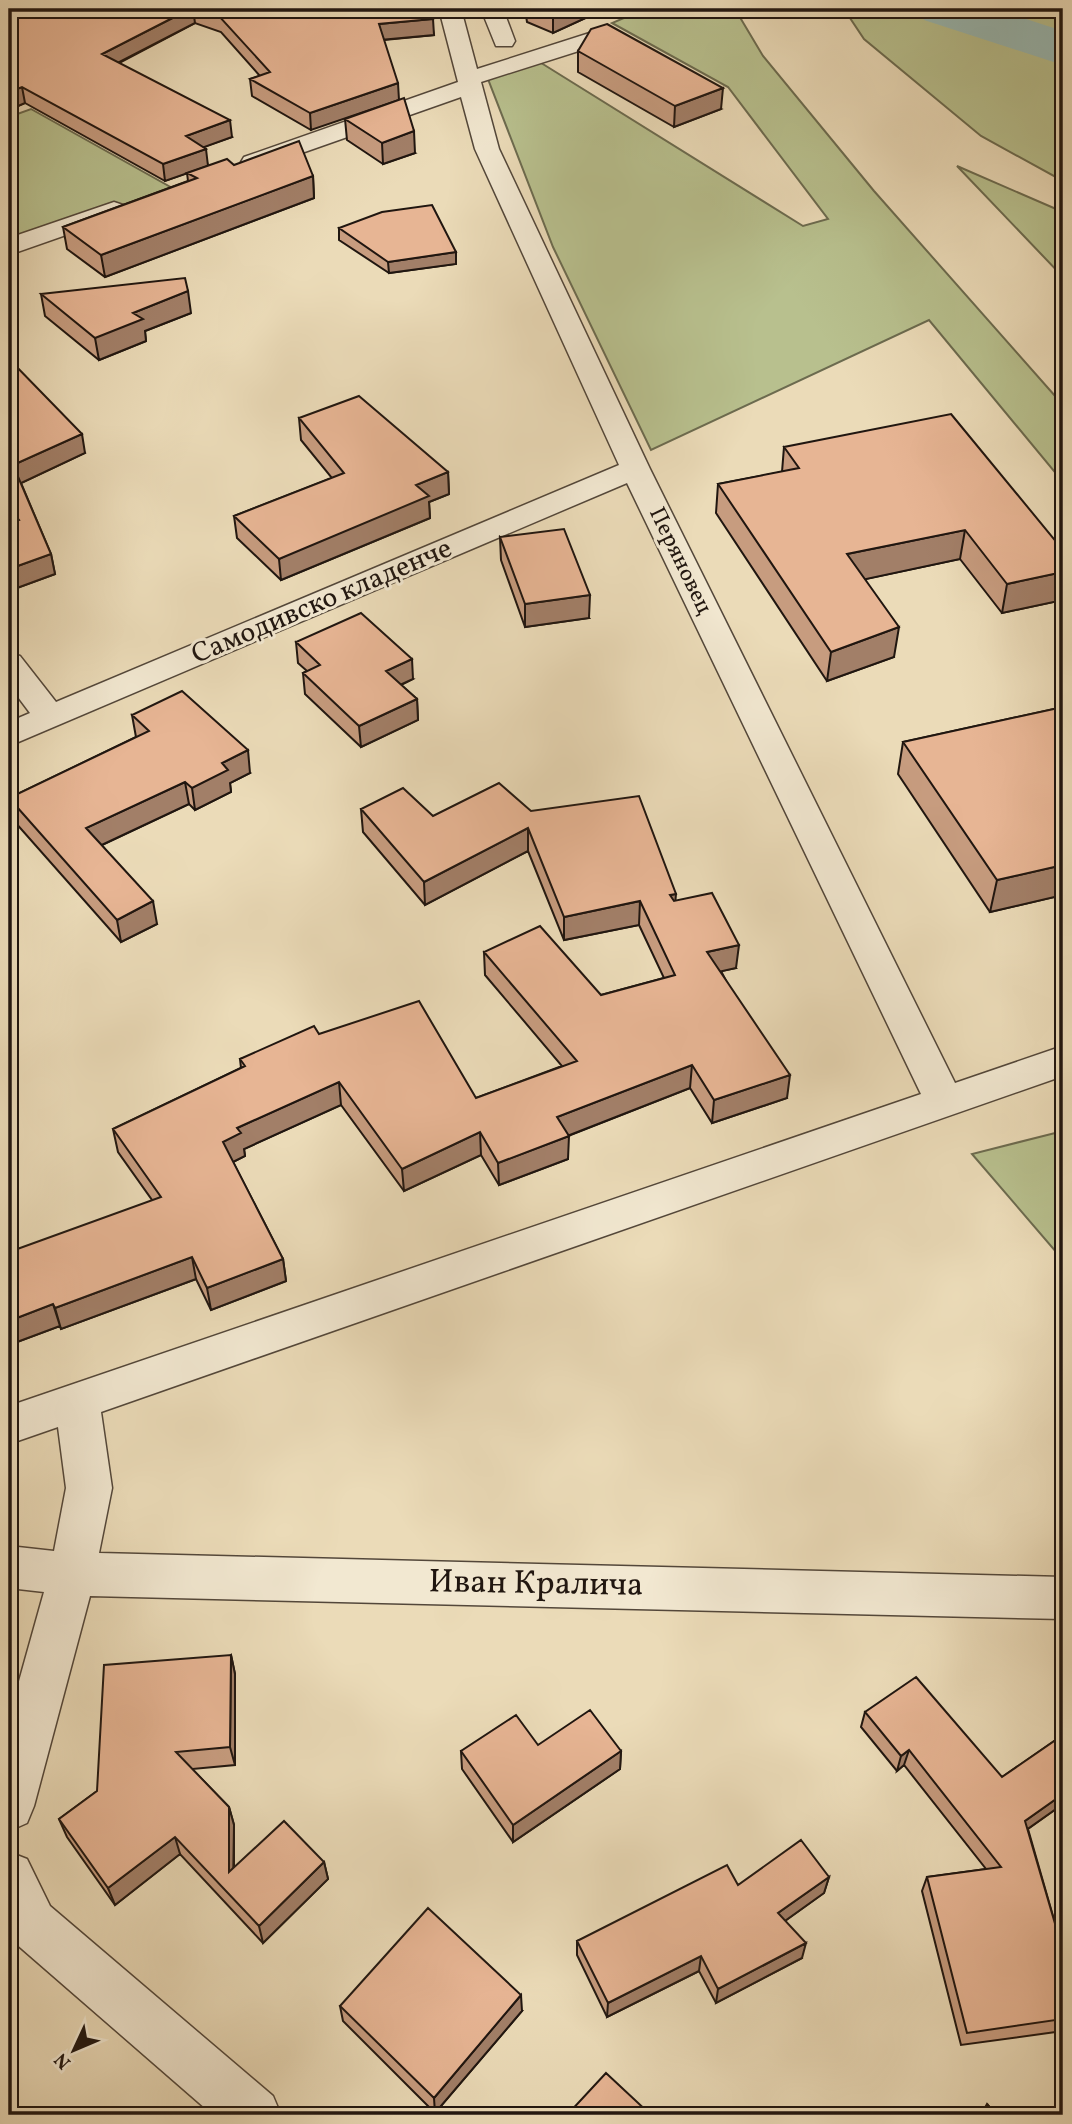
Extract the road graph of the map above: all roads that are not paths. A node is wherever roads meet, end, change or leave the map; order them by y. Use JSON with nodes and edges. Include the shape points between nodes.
{"nodes":[{"id":1,"x":450,"y":9,"type":"edge"},
{"id":2,"x":492,"y":9,"type":"edge"},
{"id":3,"x":599,"y":37,"type":"edge"},
{"id":4,"x":504,"y":41,"type":"dead end"},
{"id":5,"x":469,"y":83,"type":"junction"},
{"id":6,"x":225,"y":172,"type":"edge"},
{"id":7,"x":139,"y":202,"type":"edge"},
{"id":8,"x":9,"y":247,"type":"edge"},
{"id":9,"x":635,"y":469,"type":"junction"},
{"id":10,"x":9,"y":663,"type":"edge"},
{"id":11,"x":50,"y":717,"type":"junction"},
{"id":12,"x":9,"y":735,"type":"edge"},
{"id":13,"x":1063,"y":1060,"type":"edge"},
{"id":14,"x":944,"y":1101,"type":"junction"},
{"id":15,"x":77,"y":1401,"type":"junction"},
{"id":16,"x":9,"y":1425,"type":"edge"},
{"id":17,"x":9,"y":1567,"type":"edge"},
{"id":18,"x":72,"y":1574,"type":"junction"},
{"id":19,"x":1063,"y":1598,"type":"edge"},
{"id":20,"x":9,"y":1806,"type":"edge"},
{"id":21,"x":9,"y":1877,"type":"edge"},
{"id":22,"x":254,"y":2115,"type":"edge"}],
"edges":[{"from":1,"to":5,"type":"street","name":"Перяновец"},
{"from":2,"to":4,"type":"street"},
{"from":3,"to":5,"type":"street"},
{"from":5,"to":6,"type":"street"},
{"from":5,"to":9,"type":"street","name":"Перяновец","via":[[487,149]]},
{"from":7,"to":8,"type":"street"},
{"from":9,"to":11,"type":"street","name":"Самодивско кладенче"},
{"from":9,"to":14,"type":"street","name":"Перяновец"},
{"from":10,"to":11,"type":"street"},
{"from":11,"to":12,"type":"street","name":"Самодивско кладенче"},
{"from":13,"to":14,"type":"street"},
{"from":14,"to":15,"type":"street"},
{"from":15,"to":16,"type":"street"},
{"from":15,"to":18,"type":"street","via":[[89,1488]]},
{"from":17,"to":18,"type":"street","name":"Иван Кралича"},
{"from":18,"to":19,"type":"street","name":"Иван Кралича"},
{"from":18,"to":20,"type":"street"},
{"from":21,"to":22,"type":"street","via":[[32,1924]]}]}
